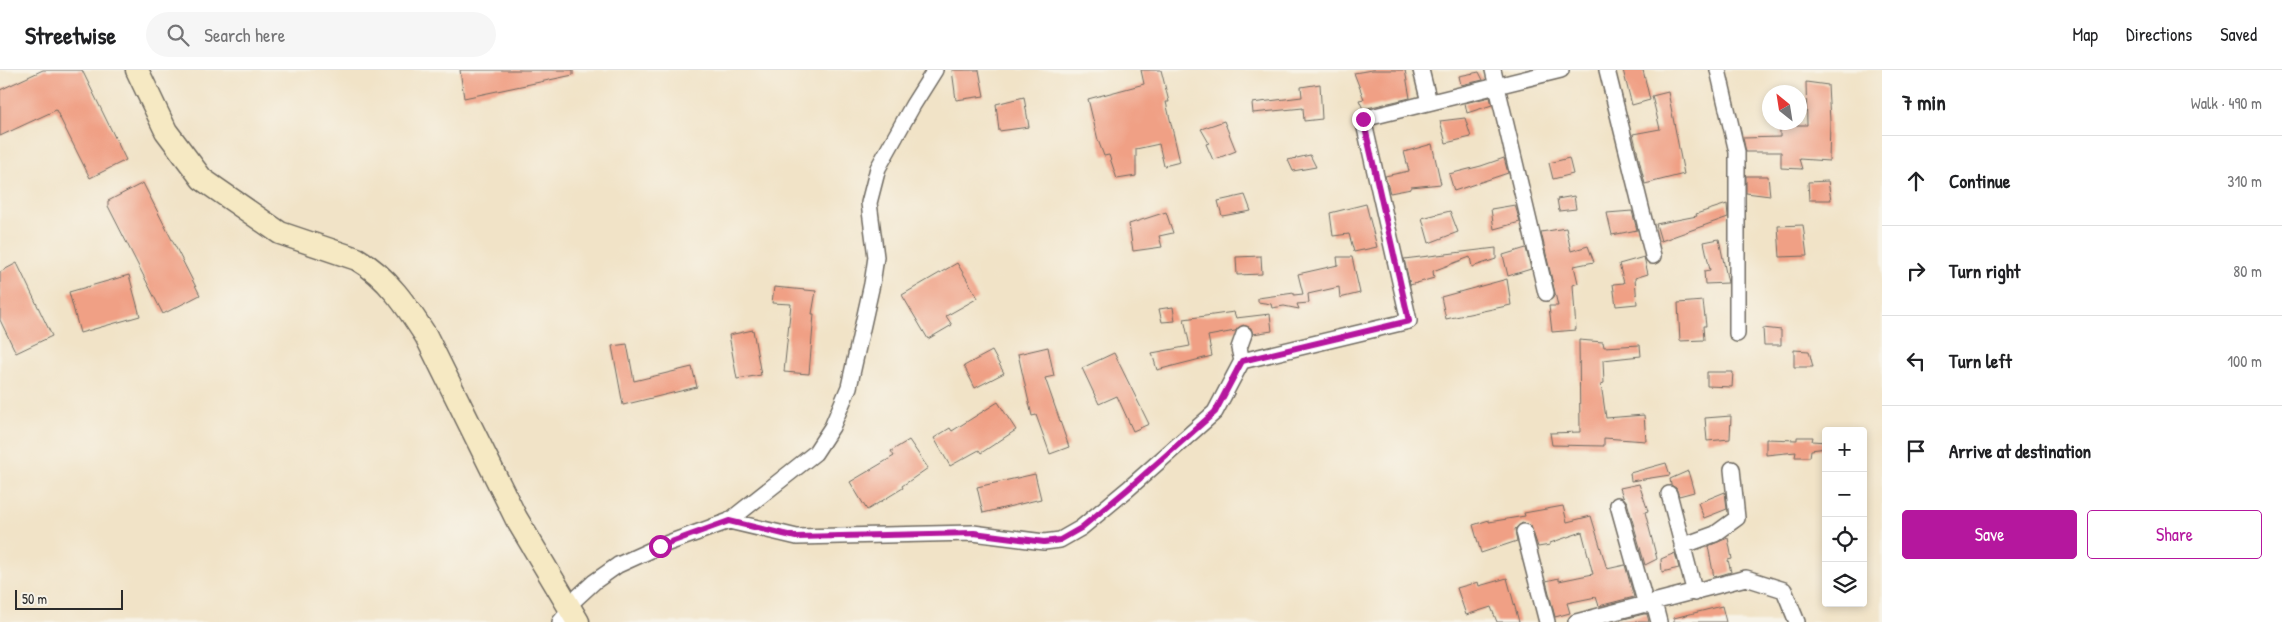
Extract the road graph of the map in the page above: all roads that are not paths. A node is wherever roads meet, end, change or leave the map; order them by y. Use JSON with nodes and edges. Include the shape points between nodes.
{"nodes":[{"id":1,"x":137,"y":70,"type":"edge"},
{"id":2,"x":935,"y":70,"type":"edge"},
{"id":3,"x":1421,"y":70,"type":"edge"},
{"id":4,"x":1493,"y":70,"type":"edge"},
{"id":5,"x":1561,"y":70,"type":"edge"},
{"id":6,"x":1607,"y":70,"type":"edge"},
{"id":7,"x":1718,"y":70,"type":"edge"},
{"id":8,"x":1497,"y":86,"type":"junction"},
{"id":9,"x":1429,"y":102,"type":"junction"},
{"id":10,"x":1653,"y":256,"type":"dead end"},
{"id":11,"x":1546,"y":293,"type":"dead end"},
{"id":12,"x":1244,"y":334,"type":"dead end"},
{"id":13,"x":1738,"y":334,"type":"dead end"},
{"id":14,"x":1242,"y":361,"type":"junction"},
{"id":15,"x":1732,"y":469,"type":"dead end"},
{"id":16,"x":1669,"y":494,"type":"dead end"},
{"id":17,"x":1618,"y":505,"type":"dead end"},
{"id":18,"x":729,"y":521,"type":"junction"},
{"id":19,"x":1524,"y":532,"type":"dead end"},
{"id":20,"x":1682,"y":546,"type":"junction"},
{"id":21,"x":1695,"y":593,"type":"junction"},
{"id":22,"x":1650,"y":604,"type":"junction"},
{"id":23,"x":569,"y":616,"type":"edge"},
{"id":24,"x":1581,"y":621,"type":"edge"},
{"id":25,"x":1547,"y":622,"type":"edge"},
{"id":26,"x":1659,"y":622,"type":"edge"},
{"id":27,"x":1797,"y":622,"type":"edge"}],
"edges":[{"from":1,"to":23,"type":"main road","via":[[166,131],[202,179],[280,233],[366,264],[413,316]]},
{"from":2,"to":18,"type":"street","via":[[878,168],[869,204],[876,257],[872,284],[849,387],[832,427],[815,454]]},
{"from":3,"to":9,"type":"street"},
{"from":4,"to":8,"type":"street"},
{"from":5,"to":8,"type":"street"},
{"from":6,"to":10,"type":"street"},
{"from":7,"to":13,"type":"street","via":[[1737,152]]},
{"from":8,"to":9,"type":"street"},
{"from":8,"to":11,"type":"street"},
{"from":9,"to":14,"type":"street","via":[[1363,119],[1409,321]]},
{"from":12,"to":14,"type":"street","via":[[1239,348]]},
{"from":14,"to":18,"type":"street","via":[[1215,412],[1081,528],[1060,540],[1044,542],[974,533],[796,537]]},
{"from":15,"to":20,"type":"street","via":[[1737,518],[1715,534]]},
{"from":16,"to":20,"type":"street"},
{"from":17,"to":22,"type":"street"},
{"from":18,"to":23,"type":"street","via":[[660,546],[618,566],[594,582]]},
{"from":19,"to":25,"type":"street"},
{"from":20,"to":21,"type":"street"},
{"from":21,"to":22,"type":"street"},
{"from":21,"to":27,"type":"street","via":[[1746,578],[1784,590]]},
{"from":22,"to":24,"type":"street"},
{"from":22,"to":26,"type":"street"}]}
